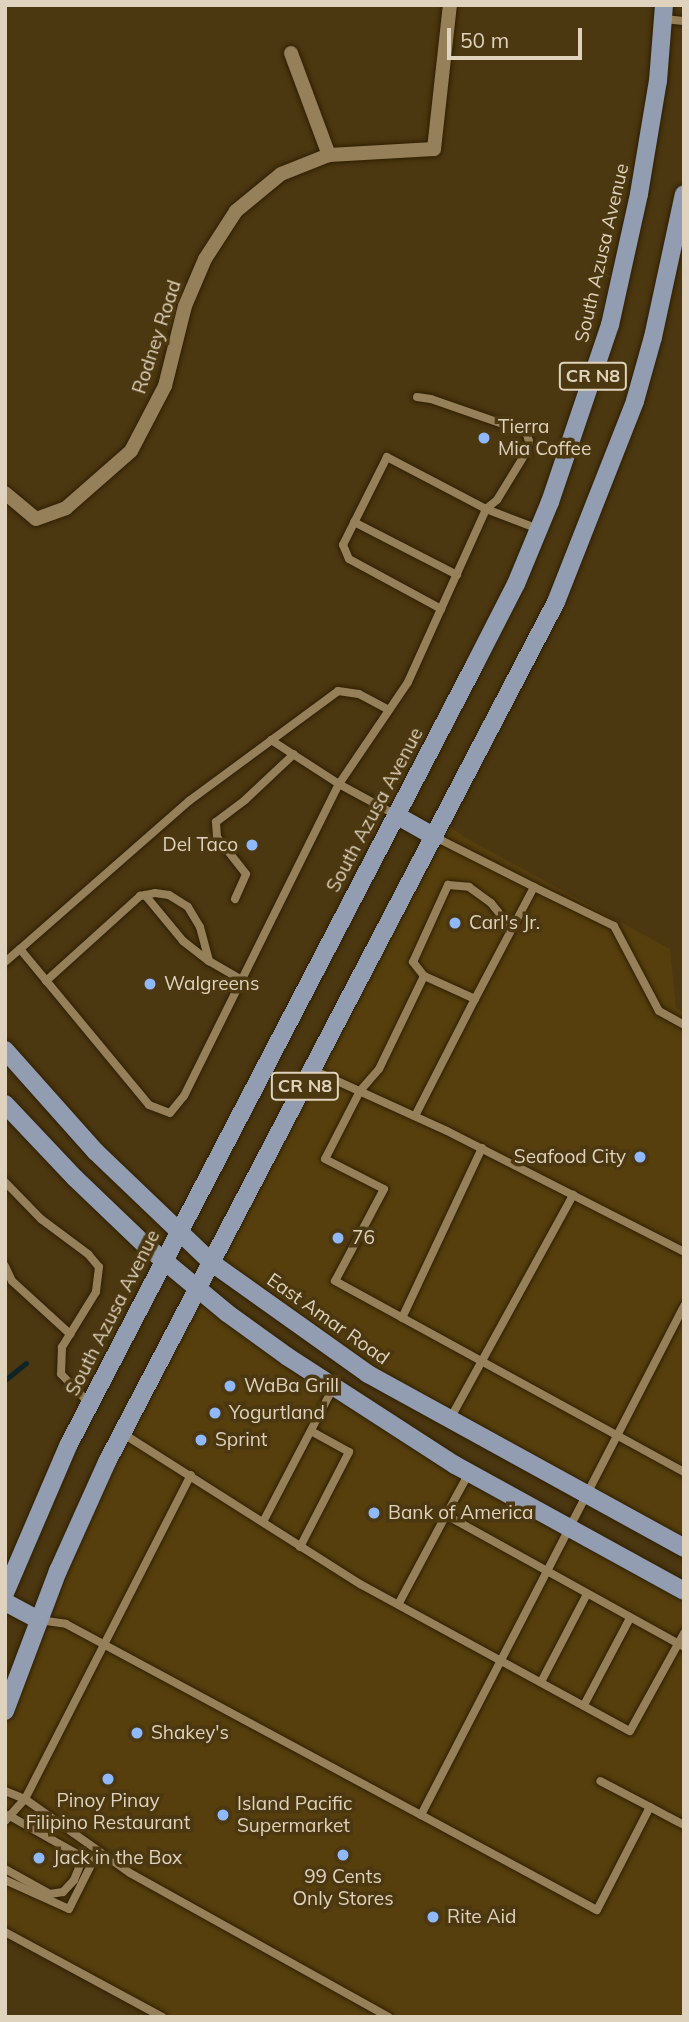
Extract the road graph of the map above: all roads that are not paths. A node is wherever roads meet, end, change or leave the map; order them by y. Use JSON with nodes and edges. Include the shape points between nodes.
{"nodes":[{"id":1,"x":450,"y":5,"type":"edge"},
{"id":2,"x":664,"y":12,"type":"edge"},
{"id":3,"x":684,"y":21,"type":"edge"},
{"id":4,"x":292,"y":53,"type":"dead end"},
{"id":5,"x":329,"y":155,"type":"junction"},
{"id":6,"x":684,"y":194,"type":"edge"},
{"id":7,"x":678,"y":255,"type":"edge"},
{"id":8,"x":417,"y":397,"type":"dead end"},
{"id":9,"x":5,"y":493,"type":"edge"},
{"id":10,"x":486,"y":509,"type":"junction"},
{"id":11,"x":354,"y":522,"type":"junction"},
{"id":12,"x":539,"y":529,"type":"junction"},
{"id":13,"x":457,"y":575,"type":"junction"},
{"id":14,"x":442,"y":609,"type":"junction"},
{"id":15,"x":389,"y":710,"type":"junction"},
{"id":16,"x":271,"y":740,"type":"junction"},
{"id":17,"x":294,"y":754,"type":"junction"},
{"id":18,"x":339,"y":784,"type":"junction"},
{"id":19,"x":396,"y":815,"type":"junction"},
{"id":20,"x":435,"y":838,"type":"junction"},
{"id":21,"x":534,"y":887,"type":"junction"},
{"id":22,"x":145,"y":895,"type":"junction"},
{"id":23,"x":235,"y":899,"type":"dead end"},
{"id":24,"x":512,"y":929,"type":"junction"},
{"id":25,"x":20,"y":949,"type":"junction"},
{"id":26,"x":209,"y":961,"type":"junction"},
{"id":27,"x":5,"y":962,"type":"edge"},
{"id":28,"x":424,"y":976,"type":"junction"},
{"id":29,"x":46,"y":981,"type":"junction"},
{"id":30,"x":243,"y":981,"type":"junction"},
{"id":31,"x":475,"y":999,"type":"junction"},
{"id":32,"x":684,"y":1025,"type":"edge"},
{"id":33,"x":5,"y":1050,"type":"edge"},
{"id":34,"x":313,"y":1070,"type":"junction"},
{"id":35,"x":360,"y":1091,"type":"junction"},
{"id":36,"x":5,"y":1104,"type":"edge"},
{"id":37,"x":415,"y":1116,"type":"junction"},
{"id":38,"x":482,"y":1149,"type":"junction"},
{"id":39,"x":5,"y":1182,"type":"edge"},
{"id":40,"x":573,"y":1195,"type":"junction"},
{"id":41,"x":179,"y":1230,"type":"junction"},
{"id":42,"x":684,"y":1252,"type":"edge"},
{"id":43,"x":163,"y":1260,"type":"junction"},
{"id":44,"x":212,"y":1263,"type":"junction"},
{"id":45,"x":5,"y":1266,"type":"edge"},
{"id":46,"x":198,"y":1289,"type":"junction"},
{"id":47,"x":684,"y":1306,"type":"edge"},
{"id":48,"x":402,"y":1318,"type":"junction"},
{"id":49,"x":70,"y":1334,"type":"junction"},
{"id":50,"x":483,"y":1362,"type":"junction"},
{"id":51,"x":333,"y":1388,"type":"junction"},
{"id":52,"x":90,"y":1404,"type":"junction"},
{"id":53,"x":450,"y":1419,"type":"junction"},
{"id":54,"x":311,"y":1431,"type":"junction"},
{"id":55,"x":122,"y":1433,"type":"junction"},
{"id":56,"x":618,"y":1438,"type":"junction"},
{"id":57,"x":684,"y":1472,"type":"edge"},
{"id":58,"x":469,"y":1473,"type":"junction"},
{"id":59,"x":191,"y":1475,"type":"junction"},
{"id":60,"x":587,"y":1495,"type":"junction"},
{"id":61,"x":446,"y":1515,"type":"junction"},
{"id":62,"x":263,"y":1522,"type":"junction"},
{"id":63,"x":568,"y":1529,"type":"junction"},
{"id":64,"x":300,"y":1547,"type":"junction"},
{"id":65,"x":684,"y":1548,"type":"edge"},
{"id":66,"x":543,"y":1574,"type":"junction"},
{"id":67,"x":684,"y":1591,"type":"edge"},
{"id":68,"x":5,"y":1593,"type":"edge"},
{"id":69,"x":587,"y":1594,"type":"junction"},
{"id":70,"x":5,"y":1602,"type":"edge"},
{"id":71,"x":399,"y":1603,"type":"junction"},
{"id":72,"x":630,"y":1618,"type":"junction"},
{"id":73,"x":39,"y":1620,"type":"junction"},
{"id":74,"x":684,"y":1633,"type":"edge"},
{"id":75,"x":680,"y":1645,"type":"edge"},
{"id":76,"x":106,"y":1646,"type":"junction"},
{"id":77,"x":501,"y":1660,"type":"junction"},
{"id":78,"x":541,"y":1682,"type":"junction"},
{"id":79,"x":584,"y":1705,"type":"junction"},
{"id":80,"x":5,"y":1711,"type":"edge"},
{"id":81,"x":600,"y":1782,"type":"dead end"},
{"id":82,"x":5,"y":1791,"type":"edge"},
{"id":83,"x":25,"y":1799,"type":"junction"},
{"id":84,"x":650,"y":1807,"type":"junction"},
{"id":85,"x":421,"y":1815,"type":"junction"},
{"id":86,"x":7,"y":1818,"type":"edge"},
{"id":87,"x":684,"y":1825,"type":"edge"},
{"id":88,"x":98,"y":1851,"type":"junction"},
{"id":89,"x":5,"y":1868,"type":"edge"},
{"id":90,"x":5,"y":1880,"type":"edge"},
{"id":91,"x":5,"y":1932,"type":"edge"},
{"id":92,"x":162,"y":2017,"type":"edge"},
{"id":93,"x":389,"y":2017,"type":"edge"}],
"edges":[{"from":1,"to":5,"type":"street","name":"Rodney Road","via":[[434,149]]},
{"from":2,"to":3,"type":"lane"},
{"from":2,"to":12,"type":"main road","name":"South Azusa Avenue","number":"CR N8","via":[[641,181],[610,326]]},
{"from":4,"to":5,"type":"street"},
{"from":5,"to":9,"type":"street","name":"Rodney Road","via":[[281,174],[236,211],[205,259],[185,306],[165,386],[131,451],[66,508],[36,519]]},
{"from":6,"to":7,"type":"main road","number":"CR N8"},
{"from":7,"to":20,"type":"main road","number":"CR N8","via":[[635,401],[592,518],[556,602]]},
{"from":8,"to":10,"type":"lane","via":[[526,432],[527,450],[497,500]]},
{"from":10,"to":11,"type":"lane","via":[[387,457]]},
{"from":10,"to":12,"type":"lane"},
{"from":10,"to":13,"type":"lane"},
{"from":11,"to":13,"type":"lane"},
{"from":11,"to":14,"type":"lane","via":[[343,545],[349,559]]},
{"from":12,"to":19,"type":"main road","name":"South Azusa Avenue","number":"CR N8","via":[[516,584]]},
{"from":13,"to":14,"type":"lane"},
{"from":14,"to":15,"type":"lane","via":[[408,682]]},
{"from":15,"to":16,"type":"lane","via":[[359,694],[338,691]]},
{"from":15,"to":18,"type":"lane"},
{"from":16,"to":17,"type":"lane"},
{"from":16,"to":25,"type":"lane","via":[[189,801]]},
{"from":17,"to":18,"type":"lane"},
{"from":17,"to":23,"type":"lane","via":[[216,822],[217,837],[246,874]]},
{"from":18,"to":19,"type":"lane"},
{"from":18,"to":30,"type":"lane"},
{"from":19,"to":20,"type":"main road"},
{"from":19,"to":41,"type":"main road","name":"South Azusa Avenue","number":"CR N8"},
{"from":20,"to":21,"type":"lane"},
{"from":20,"to":34,"type":"main road","number":"CR N8"},
{"from":21,"to":24,"type":"lane"},
{"from":21,"to":32,"type":"lane","via":[[614,926],[659,1011]]},
{"from":22,"to":26,"type":"lane","via":[[183,941]]},
{"from":22,"to":26,"type":"lane","via":[[169,895],[188,907],[200,926]]},
{"from":22,"to":29,"type":"lane"},
{"from":24,"to":28,"type":"lane","via":[[491,903],[468,887],[449,885],[413,962]]},
{"from":24,"to":31,"type":"lane"},
{"from":25,"to":27,"type":"lane"},
{"from":25,"to":29,"type":"lane"},
{"from":26,"to":30,"type":"lane"},
{"from":28,"to":31,"type":"lane"},
{"from":28,"to":35,"type":"lane","via":[[379,1069]]},
{"from":29,"to":30,"type":"lane","via":[[149,1105],[170,1113],[184,1096]]},
{"from":31,"to":37,"type":"lane"},
{"from":33,"to":41,"type":"main road","name":"East Amar Road","via":[[96,1152]]},
{"from":34,"to":35,"type":"lane"},
{"from":34,"to":44,"type":"main road","number":"CR N8"},
{"from":35,"to":37,"type":"lane"},
{"from":35,"to":48,"type":"lane","via":[[325,1159],[384,1189],[335,1281]]},
{"from":36,"to":43,"type":"main road","via":[[83,1186]]},
{"from":37,"to":38,"type":"lane"},
{"from":38,"to":40,"type":"lane"},
{"from":38,"to":48,"type":"lane"},
{"from":39,"to":49,"type":"lane","via":[[99,1267],[96,1293]]},
{"from":40,"to":42,"type":"lane"},
{"from":40,"to":50,"type":"lane"},
{"from":41,"to":43,"type":"main road","name":"South Azusa Avenue","number":"CR N8"},
{"from":41,"to":44,"type":"main road","name":"East Amar Road"},
{"from":43,"to":46,"type":"main road"},
{"from":43,"to":52,"type":"main road","name":"South Azusa Avenue","number":"CR N8"},
{"from":44,"to":46,"type":"main road","number":"CR N8"},
{"from":44,"to":53,"type":"main road","name":"East Amar Road","via":[[368,1374]]},
{"from":45,"to":49,"type":"lane","via":[[12,1281]]},
{"from":46,"to":51,"type":"main road"},
{"from":46,"to":55,"type":"main road","number":"CR N8"},
{"from":47,"to":56,"type":"lane"},
{"from":48,"to":50,"type":"lane"},
{"from":49,"to":52,"type":"lane","via":[[62,1346],[61,1374]]},
{"from":50,"to":53,"type":"lane"},
{"from":50,"to":56,"type":"lane"},
{"from":51,"to":54,"type":"lane"},
{"from":51,"to":58,"type":"main road"},
{"from":52,"to":68,"type":"main road","name":"South Azusa Avenue","number":"CR N8"},
{"from":53,"to":60,"type":"main road","name":"East Amar Road"},
{"from":54,"to":62,"type":"lane"},
{"from":54,"to":64,"type":"lane","via":[[349,1452]]},
{"from":55,"to":59,"type":"lane"},
{"from":55,"to":73,"type":"main road","number":"CR N8"},
{"from":56,"to":57,"type":"lane"},
{"from":56,"to":60,"type":"lane"},
{"from":58,"to":61,"type":"lane"},
{"from":58,"to":63,"type":"main road"},
{"from":59,"to":62,"type":"lane"},
{"from":59,"to":76,"type":"lane"},
{"from":60,"to":63,"type":"lane"},
{"from":60,"to":65,"type":"main road","name":"East Amar Road"},
{"from":61,"to":66,"type":"lane"},
{"from":61,"to":71,"type":"lane"},
{"from":62,"to":64,"type":"lane"},
{"from":63,"to":66,"type":"lane"},
{"from":63,"to":67,"type":"main road"},
{"from":64,"to":71,"type":"lane"},
{"from":66,"to":69,"type":"lane"},
{"from":66,"to":77,"type":"lane"},
{"from":69,"to":72,"type":"lane"},
{"from":69,"to":78,"type":"lane"},
{"from":70,"to":73,"type":"main road"},
{"from":71,"to":77,"type":"lane"},
{"from":72,"to":75,"type":"lane"},
{"from":72,"to":79,"type":"lane"},
{"from":73,"to":76,"type":"lane","via":[[66,1624]]},
{"from":73,"to":80,"type":"main road","number":"CR N8"},
{"from":74,"to":75,"type":"lane"},
{"from":75,"to":79,"type":"lane","via":[[629,1731]]},
{"from":76,"to":83,"type":"lane"},
{"from":76,"to":85,"type":"lane"},
{"from":77,"to":78,"type":"lane"},
{"from":77,"to":85,"type":"lane"},
{"from":78,"to":79,"type":"lane"},
{"from":81,"to":84,"type":"lane"},
{"from":82,"to":83,"type":"lane"},
{"from":83,"to":86,"type":"lane"},
{"from":83,"to":88,"type":"lane"},
{"from":84,"to":85,"type":"lane","via":[[597,1910]]},
{"from":84,"to":87,"type":"lane"},
{"from":86,"to":89,"type":"lane","via":[[79,1855],[80,1865],[63,1892],[50,1894]]},
{"from":88,"to":90,"type":"lane","via":[[69,1909]]},
{"from":88,"to":93,"type":"lane"},
{"from":91,"to":92,"type":"lane"}]}
